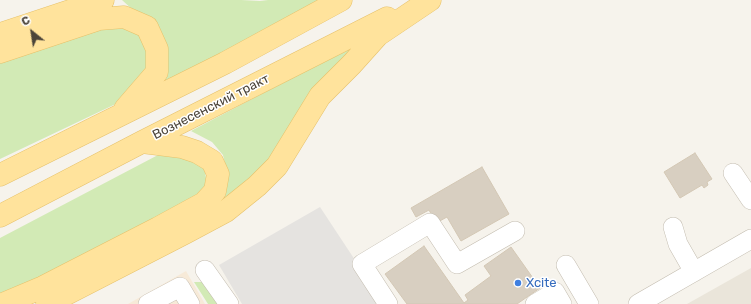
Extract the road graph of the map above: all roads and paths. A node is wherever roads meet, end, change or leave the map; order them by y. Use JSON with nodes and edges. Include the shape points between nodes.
{"nodes":[{"id":1,"x":103,"y":0,"type":"edge"},
{"id":2,"x":341,"y":0,"type":"edge"},
{"id":3,"x":422,"y":0,"type":"edge"},
{"id":4,"x":430,"y":0,"type":"edge"},
{"id":5,"x":0,"y":34,"type":"edge"},
{"id":6,"x":0,"y":52,"type":"edge"},
{"id":7,"x":118,"y":117,"type":"junction"},
{"id":8,"x":142,"y":142,"type":"junction"},
{"id":9,"x":733,"y":173,"type":"dead end"},
{"id":10,"x":0,"y":176,"type":"edge"},
{"id":11,"x":751,"y":200,"type":"edge"},
{"id":12,"x":0,"y":216,"type":"edge"},
{"id":13,"x":673,"y":227,"type":"dead end"},
{"id":14,"x":515,"y":231,"type":"dead end"},
{"id":15,"x":751,"y":239,"type":"edge"},
{"id":16,"x":566,"y":265,"type":"dead end"},
{"id":17,"x":205,"y":270,"type":"dead end"},
{"id":18,"x":694,"y":272,"type":"junction"},
{"id":19,"x":233,"y":302,"type":"edge"},
{"id":20,"x":3,"y":304,"type":"edge"},
{"id":21,"x":47,"y":304,"type":"edge"},
{"id":22,"x":148,"y":304,"type":"edge"},
{"id":23,"x":190,"y":304,"type":"edge"},
{"id":24,"x":388,"y":304,"type":"edge"},
{"id":25,"x":534,"y":304,"type":"edge"},
{"id":26,"x":562,"y":304,"type":"edge"},
{"id":27,"x":589,"y":304,"type":"edge"},
{"id":28,"x":638,"y":304,"type":"edge"}],
"edges":[{"from":1,"to":5,"type":"main road"},
{"from":2,"to":7,"type":"main road"},
{"from":3,"to":8,"type":"main road","name":"Вознесенский тракт"},
{"from":4,"to":21,"type":"main road","via":[[378,35],[320,96],[277,166],[226,211]]},
{"from":6,"to":7,"type":"main road","via":[[98,19],[124,17],[147,27],[157,49],[157,72]]},
{"from":7,"to":10,"type":"main road"},
{"from":8,"to":12,"type":"main road","name":"Вознесенский тракт"},
{"from":8,"to":20,"type":"main road","via":[[182,147],[212,161],[218,174],[215,191],[204,203],[158,228],[44,287]]},
{"from":9,"to":11,"type":"street"},
{"from":13,"to":18,"type":"street","via":[[678,244]]},
{"from":14,"to":24,"type":"street","via":[[457,264],[430,223],[362,264]]},
{"from":15,"to":18,"type":"street"},
{"from":16,"to":27,"type":"street"},
{"from":17,"to":19,"type":"street"},
{"from":18,"to":28,"type":"street"},
{"from":22,"to":23,"type":"street","via":[[180,287]]},
{"from":25,"to":26,"type":"street","via":[[556,292]]}]}
